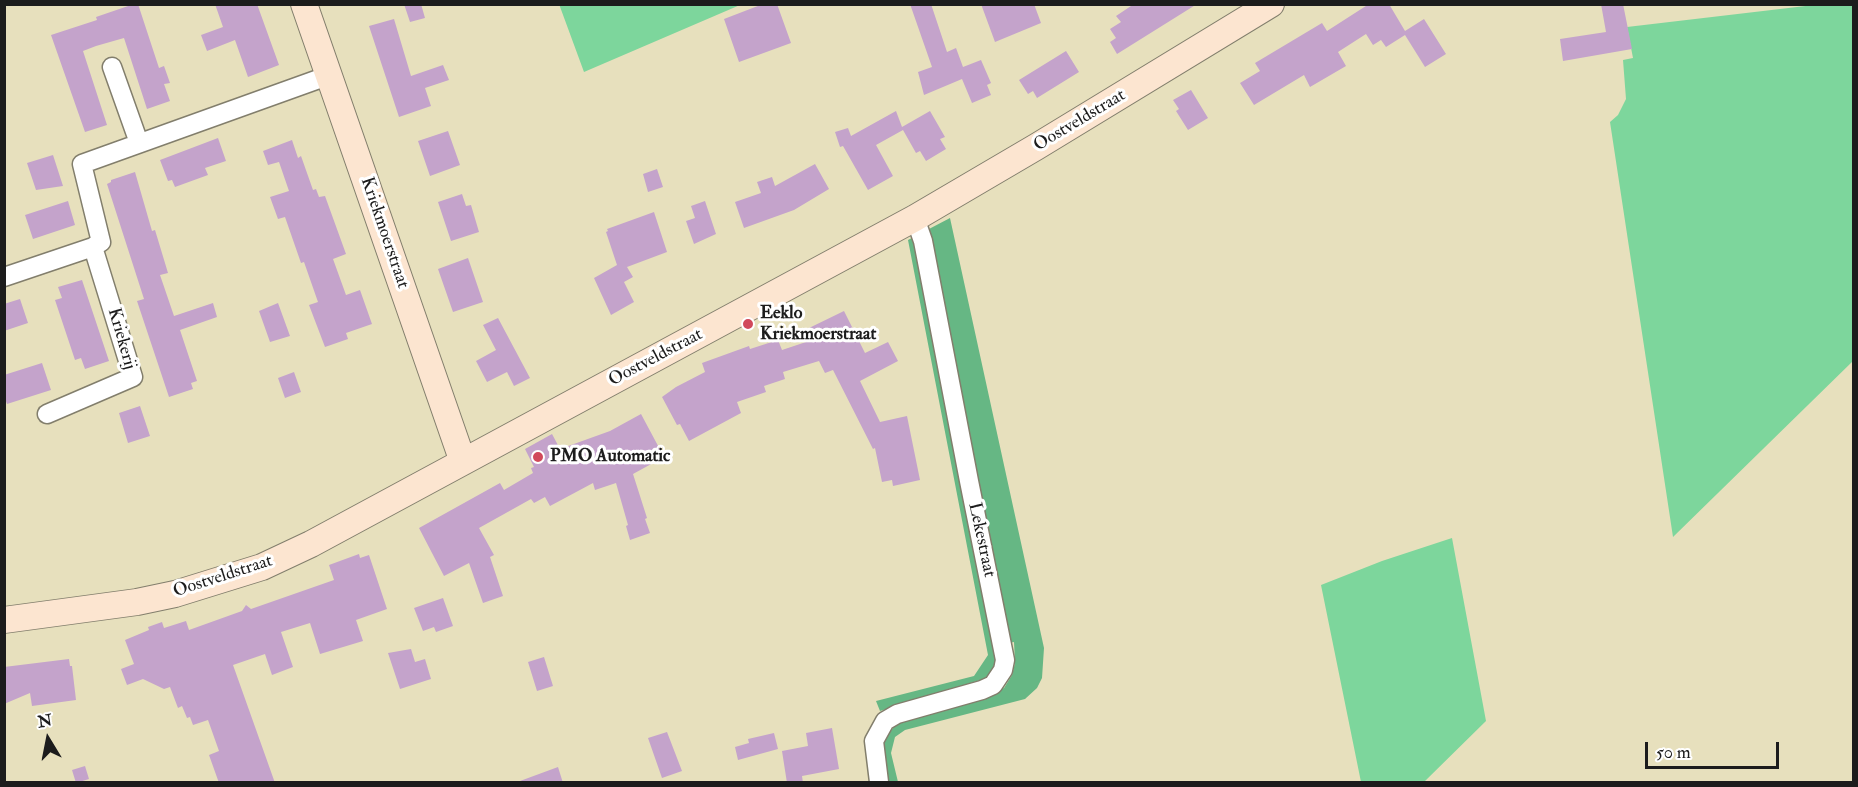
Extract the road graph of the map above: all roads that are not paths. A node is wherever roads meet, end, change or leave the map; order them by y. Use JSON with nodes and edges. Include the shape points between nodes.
{"nodes":[{"id":1,"x":304,"y":4,"type":"edge"},
{"id":2,"x":1271,"y":4,"type":"edge"},
{"id":3,"x":112,"y":67,"type":"dead end"},
{"id":4,"x":330,"y":75,"type":"junction"},
{"id":5,"x":139,"y":143,"type":"junction"},
{"id":6,"x":915,"y":218,"type":"junction"},
{"id":7,"x":93,"y":247,"type":"junction"},
{"id":8,"x":4,"y":277,"type":"edge"},
{"id":9,"x":47,"y":414,"type":"dead end"},
{"id":10,"x":463,"y":462,"type":"junction"},
{"id":11,"x":4,"y":620,"type":"edge"},
{"id":12,"x":879,"y":783,"type":"edge"}],
"edges":[{"from":1,"to":4,"type":"street","name":"Kriekmoerstraat"},
{"from":2,"to":6,"type":"street","name":"Oostveldstraat"},
{"from":3,"to":5,"type":"street"},
{"from":4,"to":5,"type":"street","name":"Kriekerij"},
{"from":4,"to":10,"type":"street","name":"Kriekmoerstraat"},
{"from":5,"to":7,"type":"street","name":"Kriekerij","via":[[82,164],[102,242]]},
{"from":6,"to":10,"type":"street","name":"Oostveldstraat"},
{"from":6,"to":12,"type":"street","name":"Lekestraat","via":[[923,241],[1005,660],[993,685],[885,721],[874,741]]},
{"from":7,"to":8,"type":"street"},
{"from":7,"to":9,"type":"street","name":"Kriekerij","via":[[133,377]]},
{"from":10,"to":11,"type":"street","name":"Oostveldstraat","via":[[262,567],[156,598]]}]}
